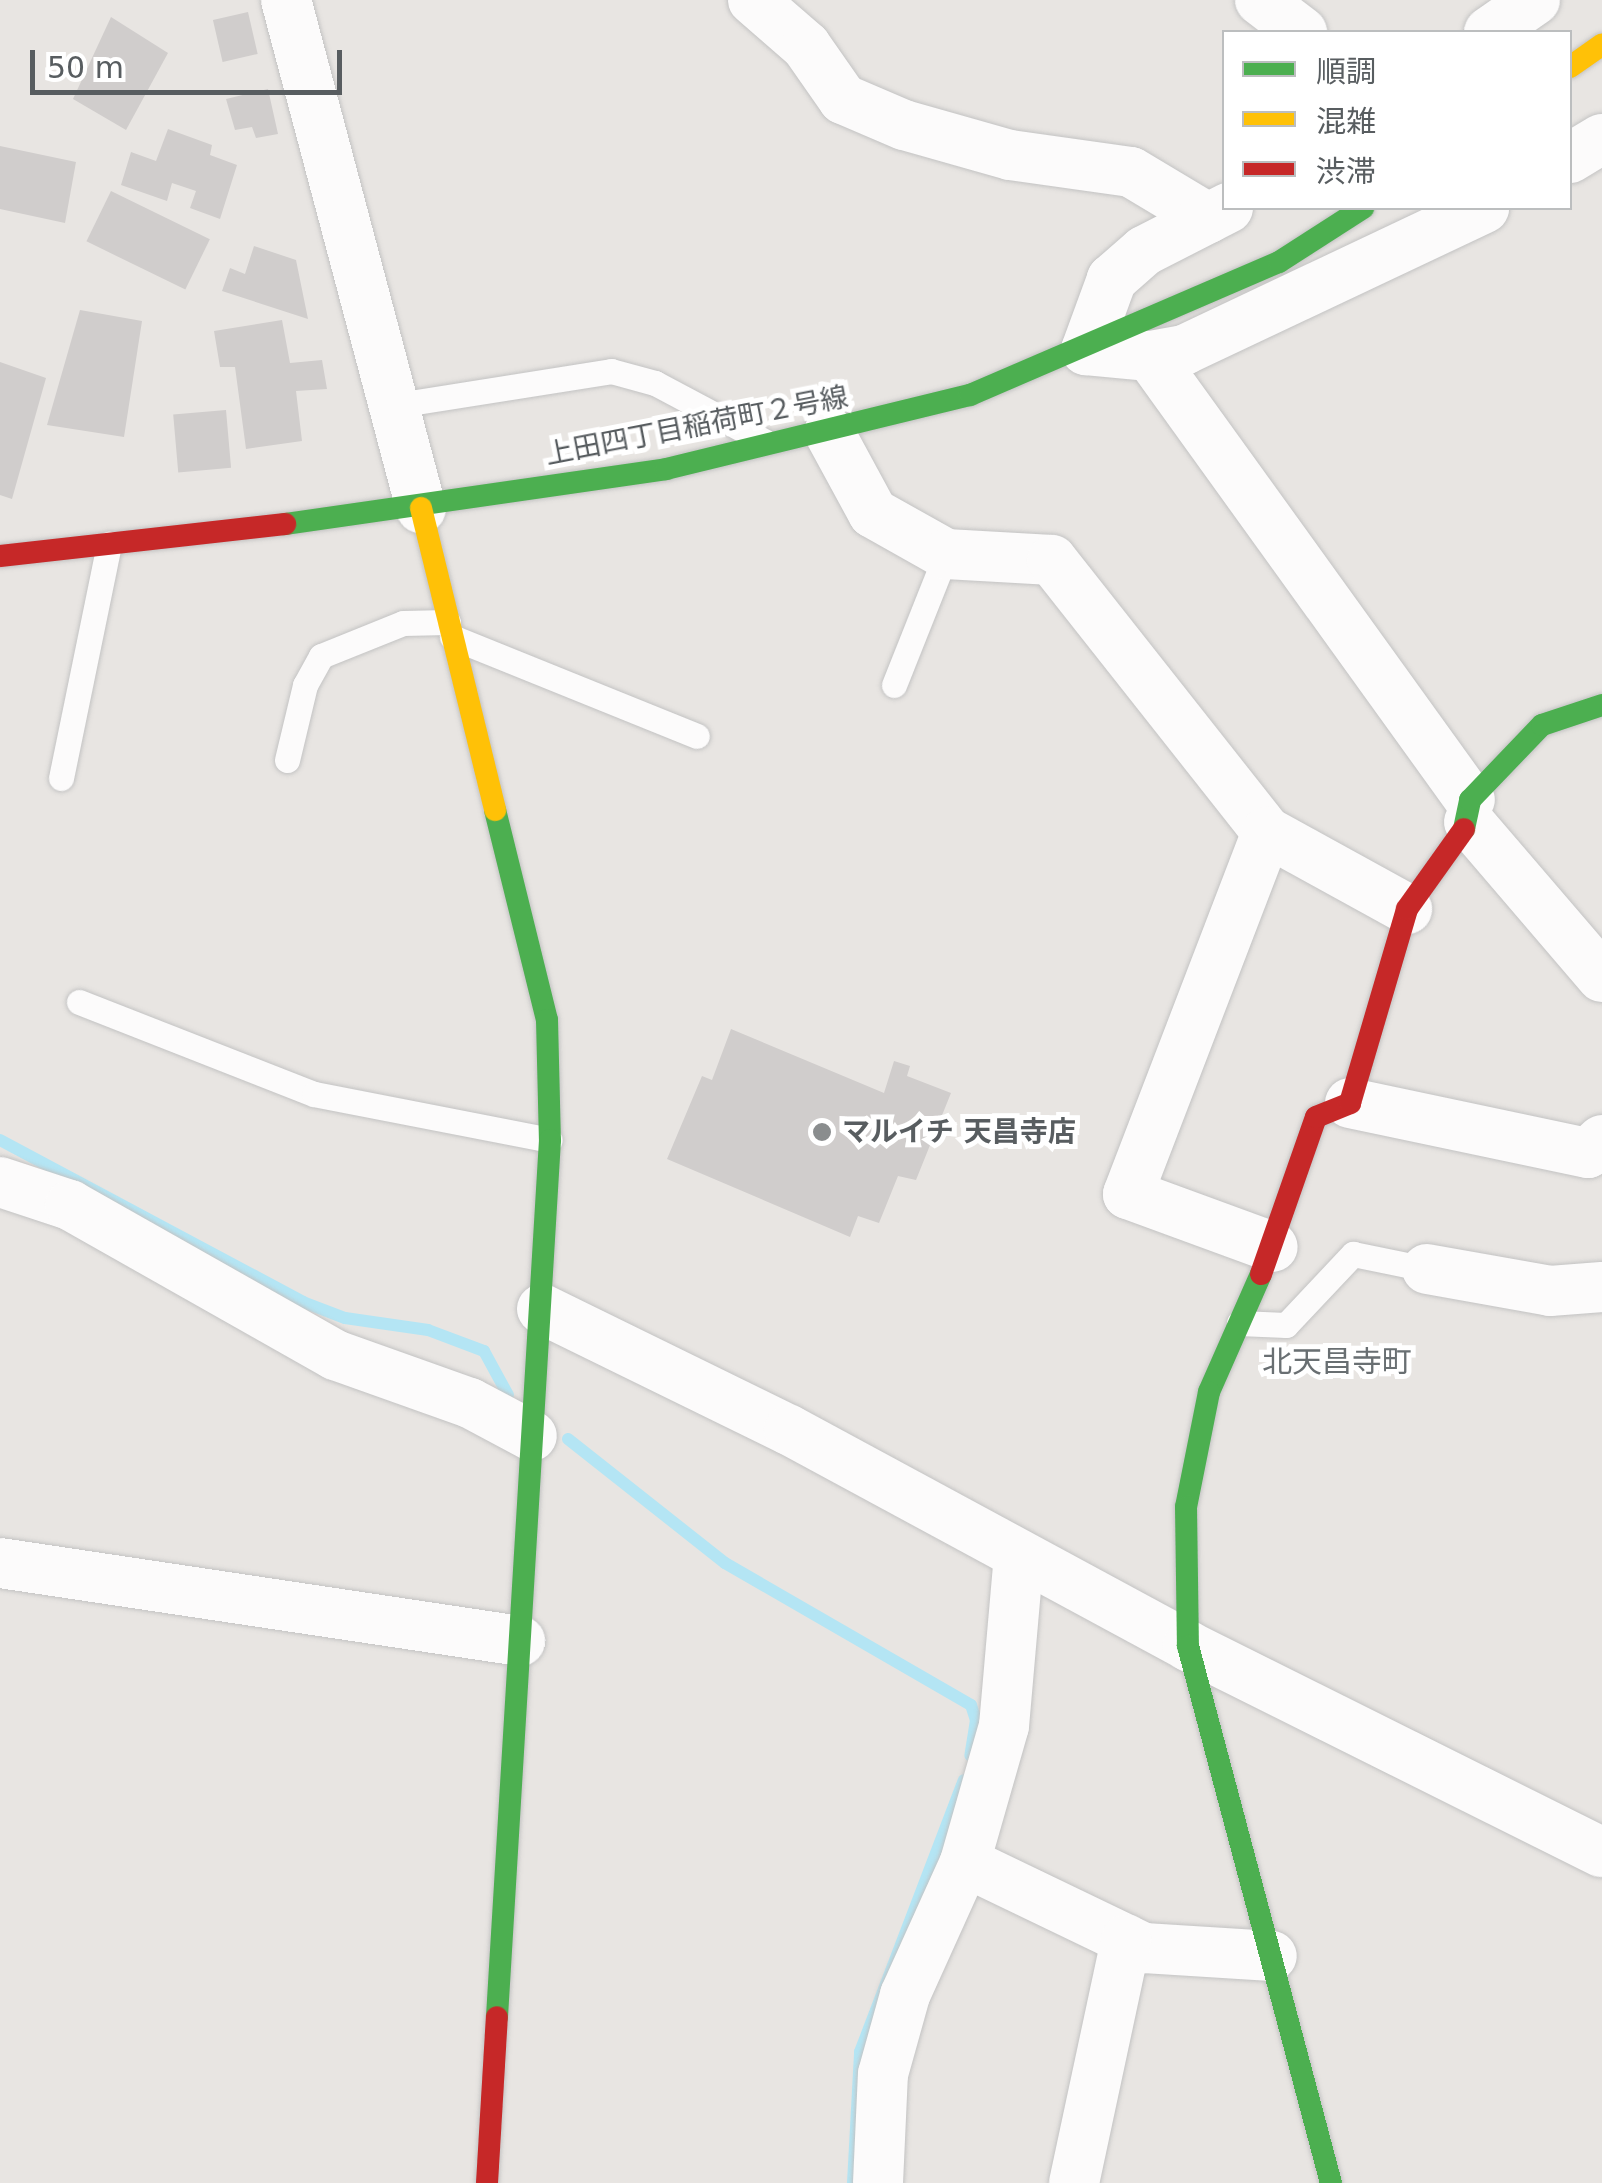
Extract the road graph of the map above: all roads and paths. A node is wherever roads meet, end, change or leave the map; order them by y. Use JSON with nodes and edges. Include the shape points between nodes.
{"nodes":[{"id":1,"x":286,"y":0,"type":"edge"},
{"id":2,"x":754,"y":0,"type":"edge"},
{"id":3,"x":1260,"y":0,"type":"edge"},
{"id":4,"x":1535,"y":0,"type":"edge"},
{"id":5,"x":1299,"y":30,"type":"edge"},
{"id":6,"x":1492,"y":30,"type":"edge"},
{"id":7,"x":1602,"y":44,"type":"edge"},
{"id":8,"x":1572,"y":66,"type":"edge"},
{"id":9,"x":1602,"y":139,"type":"edge"},
{"id":10,"x":1572,"y":157,"type":"edge"},
{"id":11,"x":1359,"y":210,"type":"edge"},
{"id":12,"x":1480,"y":210,"type":"edge"},
{"id":13,"x":1218,"y":212,"type":"edge"},
{"id":14,"x":1086,"y":350,"type":"junction"},
{"id":15,"x":1150,"y":356,"type":"junction"},
{"id":16,"x":392,"y":406,"type":"junction"},
{"id":17,"x":829,"y":432,"type":"junction"},
{"id":18,"x":773,"y":445,"type":"junction"},
{"id":19,"x":421,"y":508,"type":"junction"},
{"id":20,"x":109,"y":544,"type":"junction"},
{"id":21,"x":946,"y":554,"type":"junction"},
{"id":22,"x":0,"y":556,"type":"edge"},
{"id":23,"x":450,"y":630,"type":"junction"},
{"id":24,"x":894,"y":685,"type":"dead end"},
{"id":25,"x":1602,"y":705,"type":"edge"},
{"id":26,"x":697,"y":736,"type":"dead end"},
{"id":27,"x":287,"y":760,"type":"dead end"},
{"id":28,"x":61,"y":778,"type":"dead end"},
{"id":29,"x":1470,"y":811,"type":"junction"},
{"id":30,"x":1267,"y":832,"type":"junction"},
{"id":31,"x":1407,"y":908,"type":"junction"},
{"id":32,"x":1602,"y":978,"type":"edge"},
{"id":33,"x":79,"y":1002,"type":"dead end"},
{"id":34,"x":1350,"y":1103,"type":"junction"},
{"id":35,"x":550,"y":1140,"type":"junction"},
{"id":36,"x":1602,"y":1140,"type":"edge"},
{"id":37,"x":0,"y":1182,"type":"edge"},
{"id":38,"x":1273,"y":1246,"type":"junction"},
{"id":39,"x":1427,"y":1270,"type":"joint"},
{"id":40,"x":1602,"y":1287,"type":"edge"},
{"id":41,"x":542,"y":1309,"type":"junction"},
{"id":42,"x":1240,"y":1323,"type":"junction"},
{"id":43,"x":532,"y":1436,"type":"junction"},
{"id":44,"x":1019,"y":1556,"type":"junction"},
{"id":45,"x":0,"y":1564,"type":"edge"},
{"id":46,"x":520,"y":1641,"type":"junction"},
{"id":47,"x":1188,"y":1646,"type":"junction"},
{"id":48,"x":1602,"y":1852,"type":"edge"},
{"id":49,"x":965,"y":1862,"type":"junction"},
{"id":50,"x":1126,"y":1940,"type":"junction"},
{"id":51,"x":1272,"y":1956,"type":"junction"},
{"id":52,"x":487,"y":2183,"type":"edge"},
{"id":53,"x":878,"y":2183,"type":"edge"},
{"id":54,"x":1074,"y":2183,"type":"edge"},
{"id":55,"x":1332,"y":2183,"type":"edge"}],
"edges":[{"from":1,"to":16,"type":"street"},
{"from":2,"to":13,"type":"street","via":[[806,46],[842,99],[904,125],[1010,155],[1131,172]]},
{"from":3,"to":5,"type":"street"},
{"from":4,"to":6,"type":"street"},
{"from":7,"to":8,"type":"street"},
{"from":9,"to":10,"type":"street"},
{"from":11,"to":14,"type":"street","name":"上田四丁目稲荷町２号線","via":[[1279,262]]},
{"from":12,"to":15,"type":"street","via":[[1184,350]]},
{"from":13,"to":14,"type":"street","via":[[1144,250],[1112,279]]},
{"from":14,"to":15,"type":"street"},
{"from":14,"to":17,"type":"street","name":"上田四丁目稲荷町２号線","via":[[970,395]]},
{"from":15,"to":29,"type":"street"},
{"from":16,"to":18,"type":"lane","via":[[611,371],[656,383]]},
{"from":16,"to":19,"type":"street"},
{"from":17,"to":18,"type":"street","name":"上田四丁目稲荷町２号線"},
{"from":17,"to":21,"type":"street","via":[[874,513]]},
{"from":18,"to":19,"type":"street","name":"上田四丁目稲荷町２号線"},
{"from":19,"to":20,"type":"street","name":"上田四丁目稲荷町２号線"},
{"from":19,"to":23,"type":"street"},
{"from":20,"to":22,"type":"street","name":"上田四丁目稲荷町２号線"},
{"from":20,"to":28,"type":"lane"},
{"from":21,"to":24,"type":"lane"},
{"from":21,"to":30,"type":"street","via":[[1052,560]]},
{"from":23,"to":26,"type":"lane"},
{"from":23,"to":27,"type":"lane","via":[[404,623],[321,656],[306,685]]},
{"from":23,"to":35,"type":"street","via":[[547,1020]]},
{"from":25,"to":29,"type":"street","via":[[1542,725]]},
{"from":29,"to":31,"type":"street"},
{"from":29,"to":32,"type":"street"},
{"from":30,"to":31,"type":"street"},
{"from":30,"to":38,"type":"street","via":[[1128,1194]]},
{"from":31,"to":34,"type":"street"},
{"from":33,"to":35,"type":"lane","via":[[314,1094]]},
{"from":34,"to":36,"type":"street","via":[[1588,1153]]},
{"from":34,"to":38,"type":"street","via":[[1316,1117]]},
{"from":35,"to":41,"type":"street"},
{"from":37,"to":43,"type":"street","via":[[70,1205],[335,1355],[470,1403]]},
{"from":38,"to":42,"type":"street"},
{"from":39,"to":40,"type":"street","via":[[1550,1291]]},
{"from":39,"to":42,"type":"lane","via":[[1353,1254],[1286,1326]]},
{"from":41,"to":43,"type":"street"},
{"from":41,"to":44,"type":"street","via":[[790,1430]]},
{"from":42,"to":47,"type":"street","via":[[1209,1392],[1186,1507]]},
{"from":43,"to":46,"type":"street"},
{"from":44,"to":47,"type":"street"},
{"from":44,"to":49,"type":"street","via":[[1004,1726]]},
{"from":45,"to":46,"type":"street"},
{"from":46,"to":52,"type":"street"},
{"from":47,"to":48,"type":"street"},
{"from":47,"to":51,"type":"street"},
{"from":49,"to":50,"type":"street"},
{"from":49,"to":53,"type":"street","via":[[905,1995],[877,2126]]},
{"from":50,"to":51,"type":"street","via":[[1144,1948]]},
{"from":50,"to":54,"type":"street"},
{"from":51,"to":55,"type":"street"}]}
